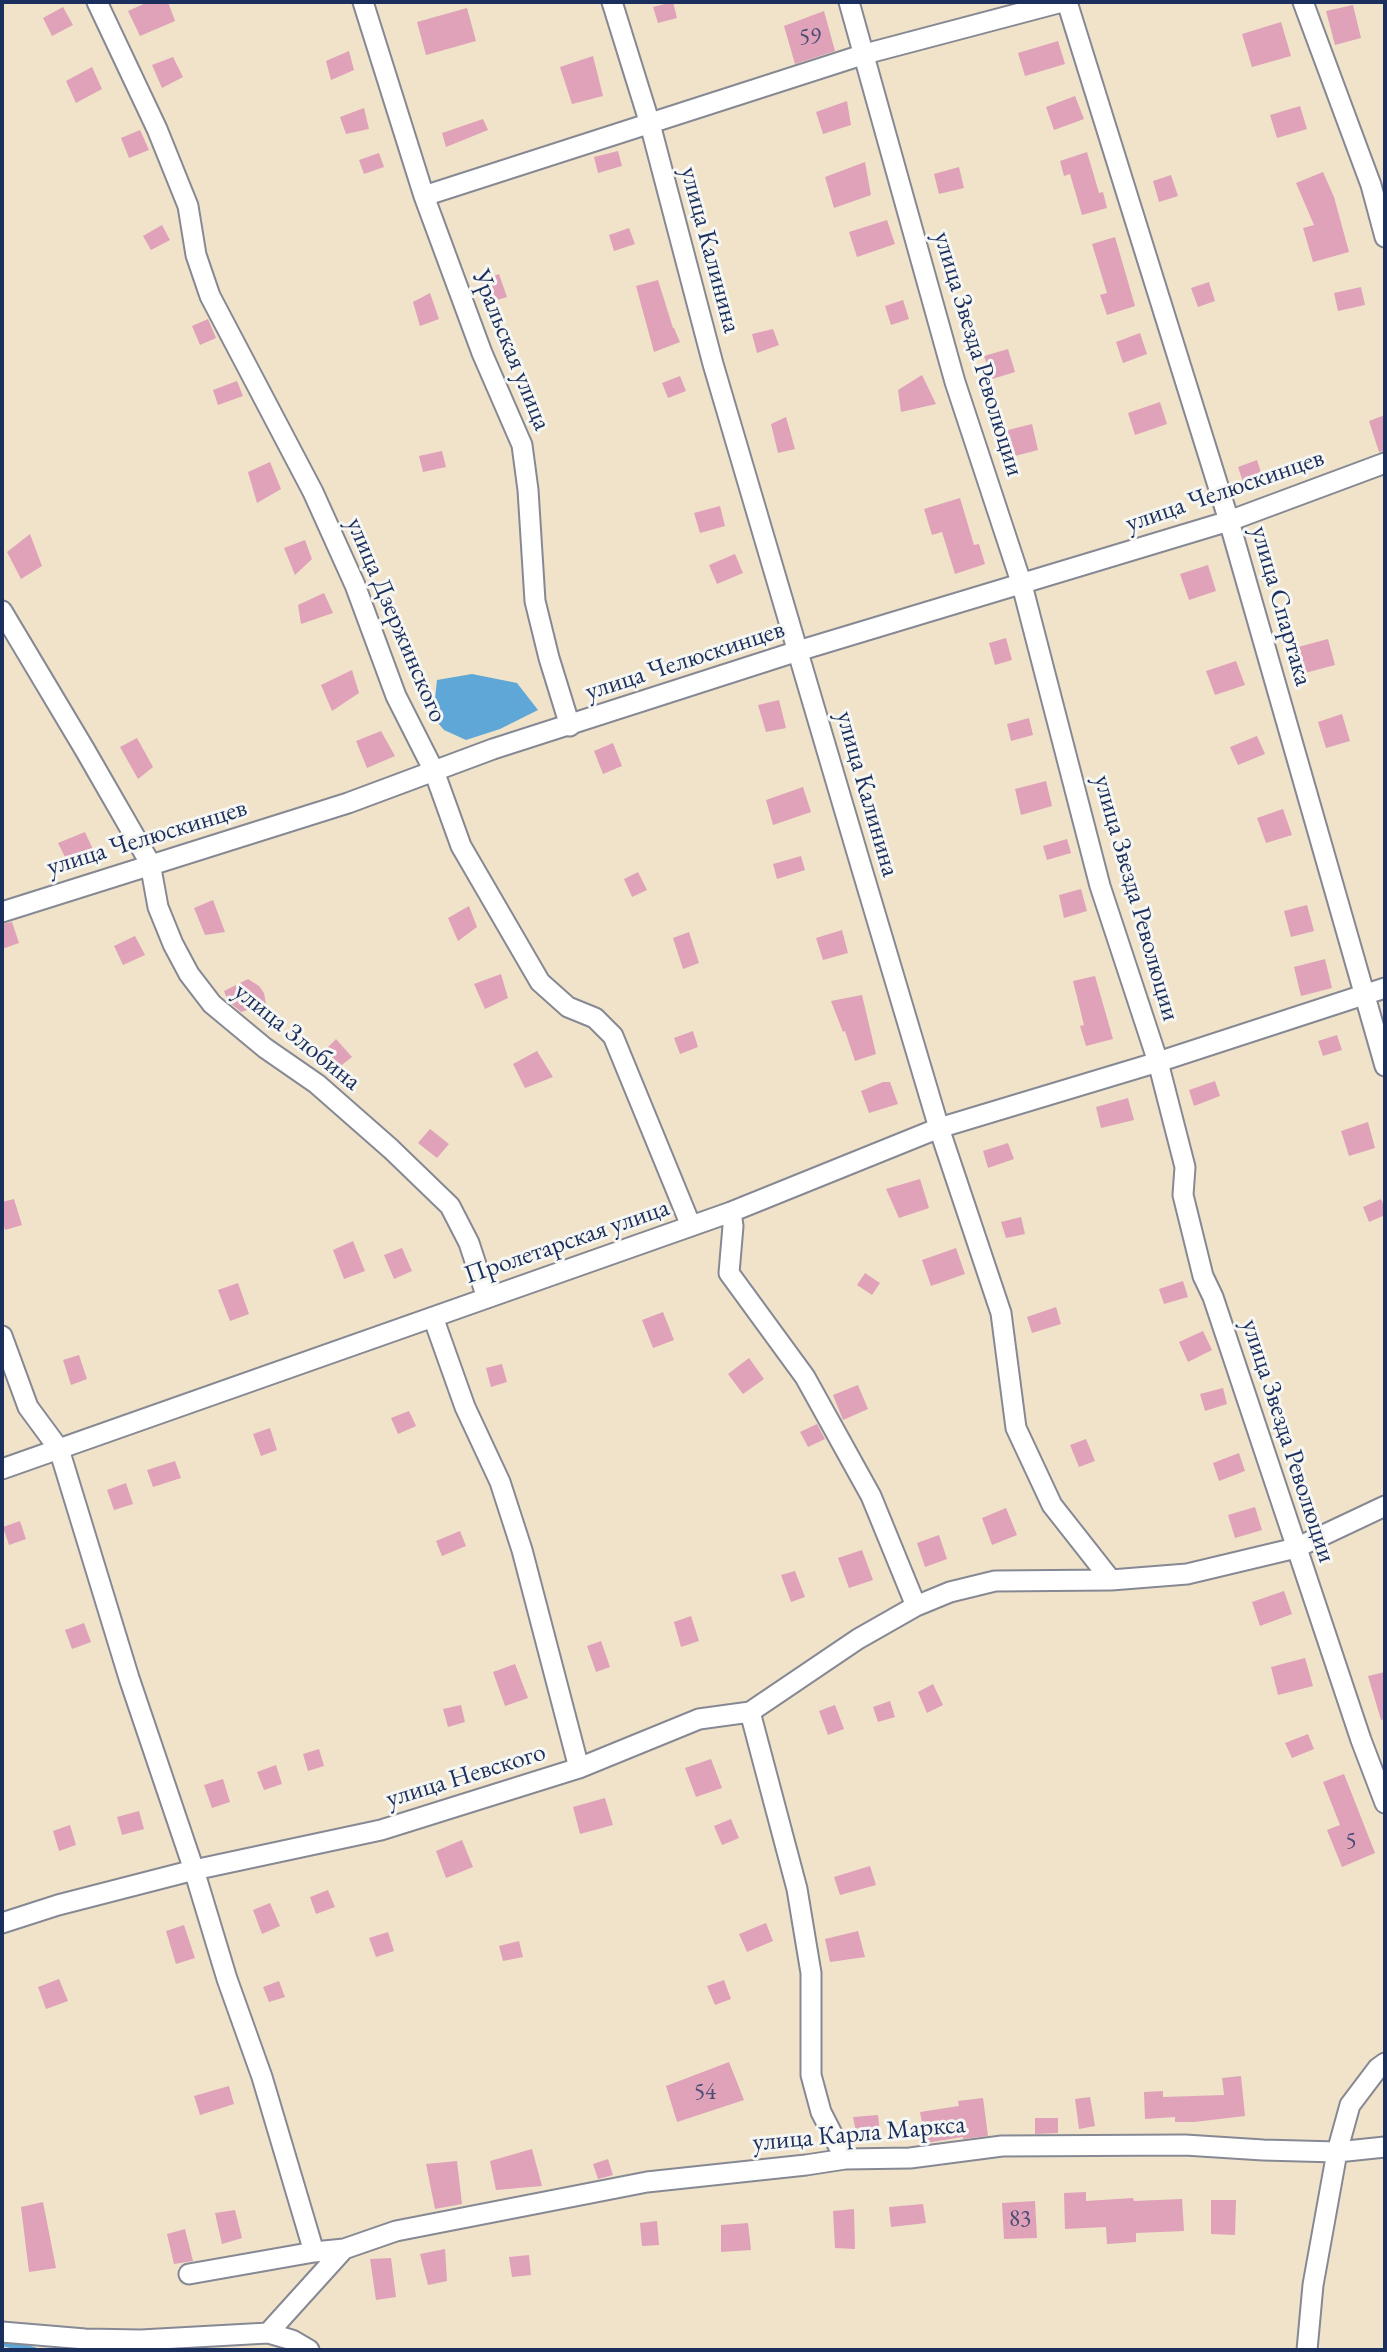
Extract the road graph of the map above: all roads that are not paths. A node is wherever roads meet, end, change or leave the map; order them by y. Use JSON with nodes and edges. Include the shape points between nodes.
{"nodes":[{"id":1,"x":97,"y":2,"type":"edge"},
{"id":2,"x":363,"y":2,"type":"edge"},
{"id":3,"x":612,"y":2,"type":"edge"},
{"id":4,"x":849,"y":2,"type":"edge"},
{"id":5,"x":1062,"y":2,"type":"edge"},
{"id":6,"x":1067,"y":2,"type":"edge"},
{"id":7,"x":1303,"y":2,"type":"edge"},
{"id":8,"x":865,"y":54,"type":"junction"},
{"id":9,"x":650,"y":124,"type":"junction"},
{"id":10,"x":424,"y":196,"type":"junction"},
{"id":11,"x":1385,"y":237,"type":"edge"},
{"id":12,"x":1385,"y":463,"type":"edge"},
{"id":13,"x":1229,"y":521,"type":"junction"},
{"id":14,"x":1022,"y":585,"type":"junction"},
{"id":15,"x":2,"y":611,"type":"edge"},
{"id":16,"x":799,"y":651,"type":"junction"},
{"id":17,"x":570,"y":726,"type":"junction"},
{"id":18,"x":434,"y":771,"type":"junction"},
{"id":19,"x":150,"y":863,"type":"junction"},
{"id":20,"x":2,"y":912,"type":"edge"},
{"id":21,"x":1385,"y":988,"type":"edge"},
{"id":22,"x":1364,"y":995,"type":"junction"},
{"id":23,"x":1158,"y":1062,"type":"junction"},
{"id":24,"x":1385,"y":1066,"type":"edge"},
{"id":25,"x":939,"y":1128,"type":"junction"},
{"id":26,"x":731,"y":1212,"type":"junction"},
{"id":27,"x":691,"y":1226,"type":"junction"},
{"id":28,"x":487,"y":1298,"type":"junction"},
{"id":29,"x":433,"y":1317,"type":"junction"},
{"id":30,"x":2,"y":1336,"type":"edge"},
{"id":31,"x":59,"y":1448,"type":"junction"},
{"id":32,"x":2,"y":1469,"type":"edge"},
{"id":33,"x":1385,"y":1506,"type":"edge"},
{"id":34,"x":1296,"y":1548,"type":"junction"},
{"id":35,"x":1111,"y":1580,"type":"junction"},
{"id":36,"x":916,"y":1606,"type":"junction"},
{"id":37,"x":750,"y":1712,"type":"junction"},
{"id":38,"x":579,"y":1768,"type":"junction"},
{"id":39,"x":1385,"y":1803,"type":"edge"},
{"id":40,"x":194,"y":1870,"type":"junction"},
{"id":41,"x":2,"y":1923,"type":"edge"},
{"id":42,"x":1385,"y":2063,"type":"edge"},
{"id":43,"x":1385,"y":2147,"type":"edge"},
{"id":44,"x":1337,"y":2152,"type":"junction"},
{"id":45,"x":845,"y":2159,"type":"junction"},
{"id":46,"x":345,"y":2249,"type":"junction"},
{"id":47,"x":314,"y":2252,"type":"junction"},
{"id":48,"x":188,"y":2274,"type":"dead end"},
{"id":49,"x":2,"y":2332,"type":"edge"},
{"id":50,"x":268,"y":2333,"type":"junction"},
{"id":51,"x":83,"y":2345,"type":"edge"},
{"id":52,"x":309,"y":2350,"type":"edge"},
{"id":53,"x":1307,"y":2350,"type":"edge"}],
"edges":[{"from":1,"to":18,"type":"street","name":"улица Дзержинского","via":[[188,206],[196,255],[210,296],[313,492],[355,585],[396,696]]},
{"from":2,"to":10,"type":"street","name":"Уральская улица"},
{"from":3,"to":9,"type":"street","name":"улица Калинина"},
{"from":4,"to":8,"type":"street","name":"улица Звезда Революции"},
{"from":5,"to":8,"type":"street"},
{"from":6,"to":13,"type":"street","name":"улица Спартака"},
{"from":7,"to":11,"type":"street","via":[[1371,185]]},
{"from":8,"to":9,"type":"street"},
{"from":8,"to":14,"type":"street","name":"улица Звезда Революции","via":[[955,382]]},
{"from":9,"to":10,"type":"street"},
{"from":9,"to":16,"type":"street","name":"улица Калинина","via":[[713,364]]},
{"from":10,"to":17,"type":"street","name":"Уральская улица","via":[[482,353],[522,445],[535,601]]},
{"from":12,"to":13,"type":"street","name":"улица Челюскинцев"},
{"from":13,"to":14,"type":"street","name":"улица Челюскинцев"},
{"from":13,"to":22,"type":"street","name":"улица Спартака"},
{"from":14,"to":16,"type":"street","name":"улица Челюскинцев"},
{"from":14,"to":23,"type":"street","name":"улица Звезда Революции","via":[[1100,886]]},
{"from":15,"to":19,"type":"street","name":"улица Злобина"},
{"from":16,"to":17,"type":"street","name":"улица Челюскинцев"},
{"from":16,"to":25,"type":"street","name":"улица Калинина"},
{"from":17,"to":18,"type":"street","name":"улица Челюскинцев"},
{"from":18,"to":19,"type":"street","name":"улица Челюскинцев","via":[[348,803]]},
{"from":18,"to":27,"type":"street","name":"улица Дзержинского","via":[[461,846],[540,982],[568,1007],[595,1018],[613,1036]]},
{"from":19,"to":20,"type":"street","name":"улица Челюскинцев"},
{"from":19,"to":28,"type":"street","name":"улица Злобина","via":[[158,907],[173,944],[212,1004],[317,1084],[450,1206],[469,1243]]},
{"from":21,"to":22,"type":"street","name":"Пролетарская улица"},
{"from":22,"to":23,"type":"street","name":"Пролетарская улица"},
{"from":22,"to":24,"type":"street","name":"улица Спартака"},
{"from":23,"to":25,"type":"street","name":"Пролетарская улица"},
{"from":23,"to":34,"type":"street","name":"улица Звезда Революции","via":[[1185,1167],[1183,1195],[1203,1276]]},
{"from":25,"to":26,"type":"street","name":"Пролетарская улица"},
{"from":25,"to":35,"type":"street","name":"улица Калинина","via":[[1001,1313],[1016,1427],[1052,1505]]},
{"from":26,"to":27,"type":"street","name":"Пролетарская улица"},
{"from":26,"to":36,"type":"street","via":[[729,1273],[805,1377],[871,1496]]},
{"from":27,"to":28,"type":"street","name":"Пролетарская улица"},
{"from":28,"to":29,"type":"street","name":"Пролетарская улица"},
{"from":29,"to":31,"type":"street","name":"Пролетарская улица"},
{"from":29,"to":38,"type":"street","via":[[500,1482]]},
{"from":30,"to":31,"type":"street","via":[[28,1407]]},
{"from":31,"to":32,"type":"street","name":"Пролетарская улица"},
{"from":31,"to":40,"type":"street"},
{"from":33,"to":34,"type":"street","name":"улица Невского"},
{"from":34,"to":35,"type":"street","name":"улица Невского","via":[[1187,1574]]},
{"from":34,"to":39,"type":"street","name":"улица Звезда Революции"},
{"from":35,"to":36,"type":"street","name":"улица Невского","via":[[995,1581]]},
{"from":36,"to":37,"type":"street","name":"улица Невского"},
{"from":37,"to":38,"type":"street","name":"улица Невского","via":[[699,1720]]},
{"from":37,"to":45,"type":"street","via":[[797,1889],[811,1973],[811,2075],[821,2112]]},
{"from":38,"to":40,"type":"street","name":"улица Невского","via":[[381,1830]]},
{"from":40,"to":41,"type":"street","name":"улица Невского"},
{"from":40,"to":47,"type":"street"},
{"from":42,"to":44,"type":"street","via":[[1350,2105]]},
{"from":43,"to":44,"type":"street","name":"улица Карла Маркса"},
{"from":44,"to":45,"type":"street","name":"улица Карла Маркса","via":[[1115,2144],[1002,2146],[910,2158]]},
{"from":44,"to":53,"type":"street","via":[[1313,2285]]},
{"from":45,"to":46,"type":"street","name":"улица Карла Маркса","via":[[647,2182],[396,2231]]},
{"from":46,"to":47,"type":"street","name":"улица Карла Маркса"},
{"from":46,"to":50,"type":"street","name":"улица Карла Маркса"},
{"from":47,"to":48,"type":"street","name":"улица Карла Маркса"},
{"from":49,"to":51,"type":"street"},
{"from":50,"to":51,"type":"street"},
{"from":50,"to":52,"type":"street"}]}
